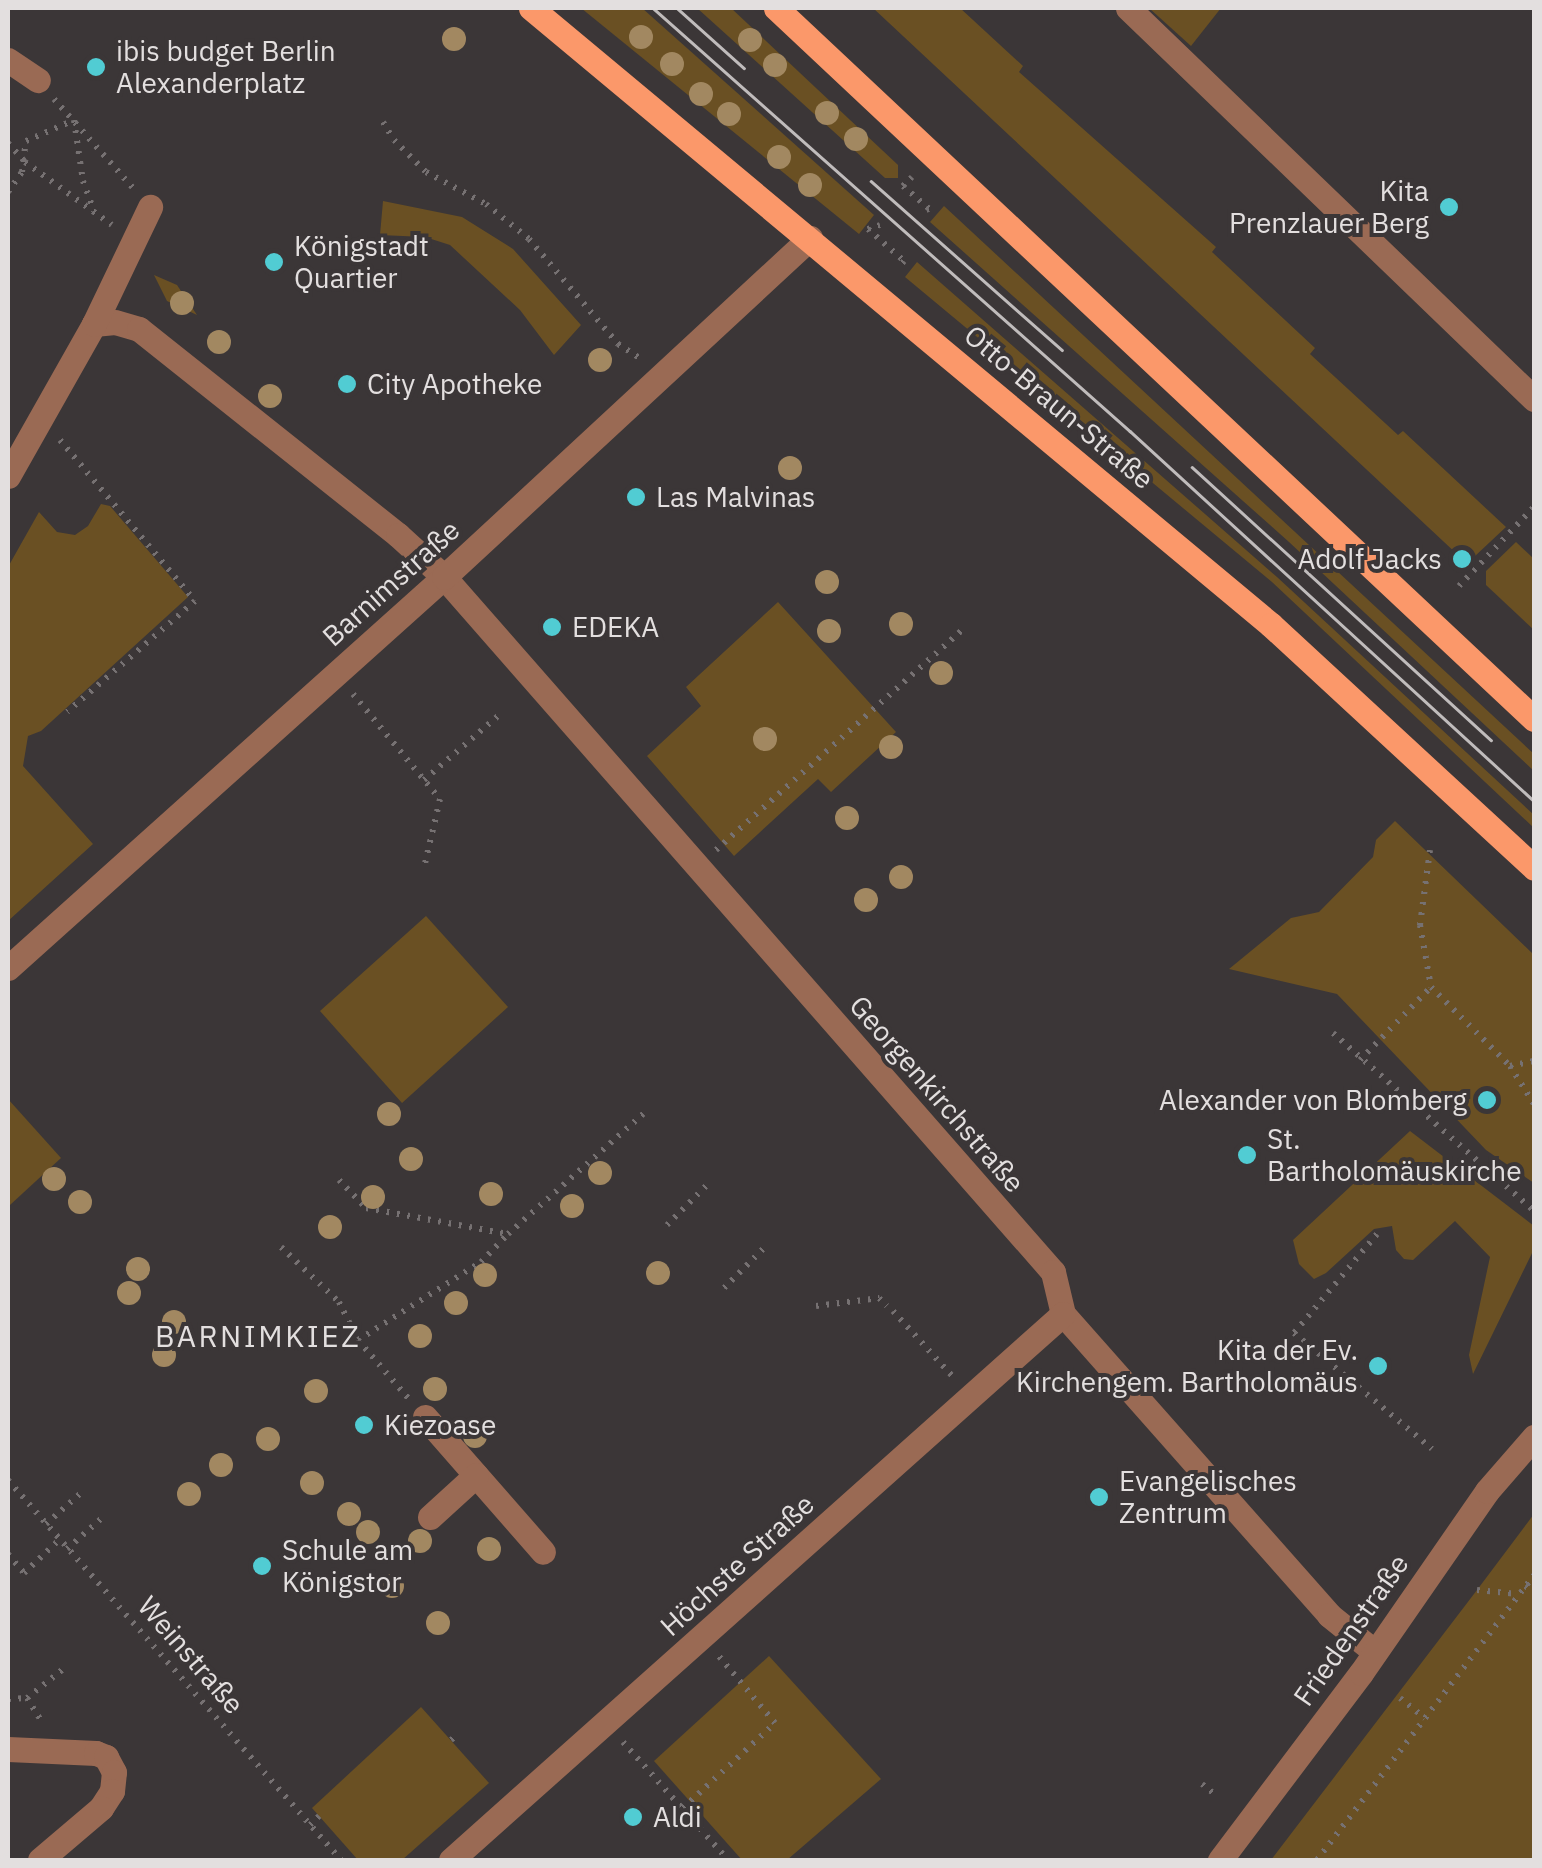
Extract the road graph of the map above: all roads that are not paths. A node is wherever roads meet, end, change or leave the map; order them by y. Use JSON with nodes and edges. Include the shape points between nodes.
{"nodes":[{"id":1,"x":531,"y":8,"type":"edge"},
{"id":2,"x":776,"y":8,"type":"edge"},
{"id":3,"x":1128,"y":8,"type":"edge"},
{"id":4,"x":8,"y":60,"type":"edge"},
{"id":5,"x":38,"y":80,"type":"road end"},
{"id":6,"x":150,"y":206,"type":"road end"},
{"id":7,"x":810,"y":238,"type":"junction"},
{"id":8,"x":94,"y":324,"type":"junction"},
{"id":9,"x":1534,"y":399,"type":"edge"},
{"id":10,"x":8,"y":476,"type":"edge"},
{"id":11,"x":444,"y":576,"type":"junction"},
{"id":12,"x":1534,"y":719,"type":"edge"},
{"id":13,"x":1534,"y":868,"type":"edge"},
{"id":14,"x":8,"y":968,"type":"edge"},
{"id":15,"x":1063,"y":1314,"type":"junction"},
{"id":16,"x":425,"y":1417,"type":"road end"},
{"id":17,"x":1534,"y":1437,"type":"edge"},
{"id":18,"x":476,"y":1476,"type":"junction"},
{"id":19,"x":430,"y":1517,"type":"dead end"},
{"id":20,"x":543,"y":1552,"type":"dead end"},
{"id":21,"x":1375,"y":1652,"type":"junction"},
{"id":22,"x":8,"y":1750,"type":"edge"},
{"id":23,"x":40,"y":1860,"type":"edge"},
{"id":24,"x":451,"y":1860,"type":"edge"},
{"id":25,"x":1220,"y":1860,"type":"edge"}],
"edges":[{"from":1,"to":7,"type":"main road","name":"Otto-Braun-Straße"},
{"from":2,"to":12,"type":"main road"},
{"from":3,"to":9,"type":"street"},
{"from":4,"to":5,"type":"street"},
{"from":6,"to":8,"type":"street"},
{"from":7,"to":11,"type":"street","name":"Barnimstraße"},
{"from":7,"to":13,"type":"main road","name":"Otto-Braun-Straße","via":[[1271,625]]},
{"from":8,"to":10,"type":"street"},
{"from":8,"to":11,"type":"street","name":"Georgenkirchstraße","via":[[139,329]]},
{"from":11,"to":14,"type":"street","name":"Barnimstraße"},
{"from":11,"to":15,"type":"street","name":"Georgenkirchstraße","via":[[1052,1272]]},
{"from":15,"to":21,"type":"street","name":"Georgenkirchstraße","via":[[1329,1615]]},
{"from":15,"to":24,"type":"street","name":"Höchste Straße"},
{"from":16,"to":18,"type":"street"},
{"from":17,"to":21,"type":"street","name":"Friedenstraße","via":[[1467,1518]]},
{"from":18,"to":19,"type":"street"},
{"from":18,"to":20,"type":"street"},
{"from":21,"to":25,"type":"street","name":"Friedenstraße"},
{"from":22,"to":23,"type":"street","via":[[96,1754],[114,1772],[112,1792],[100,1808]]}]}
